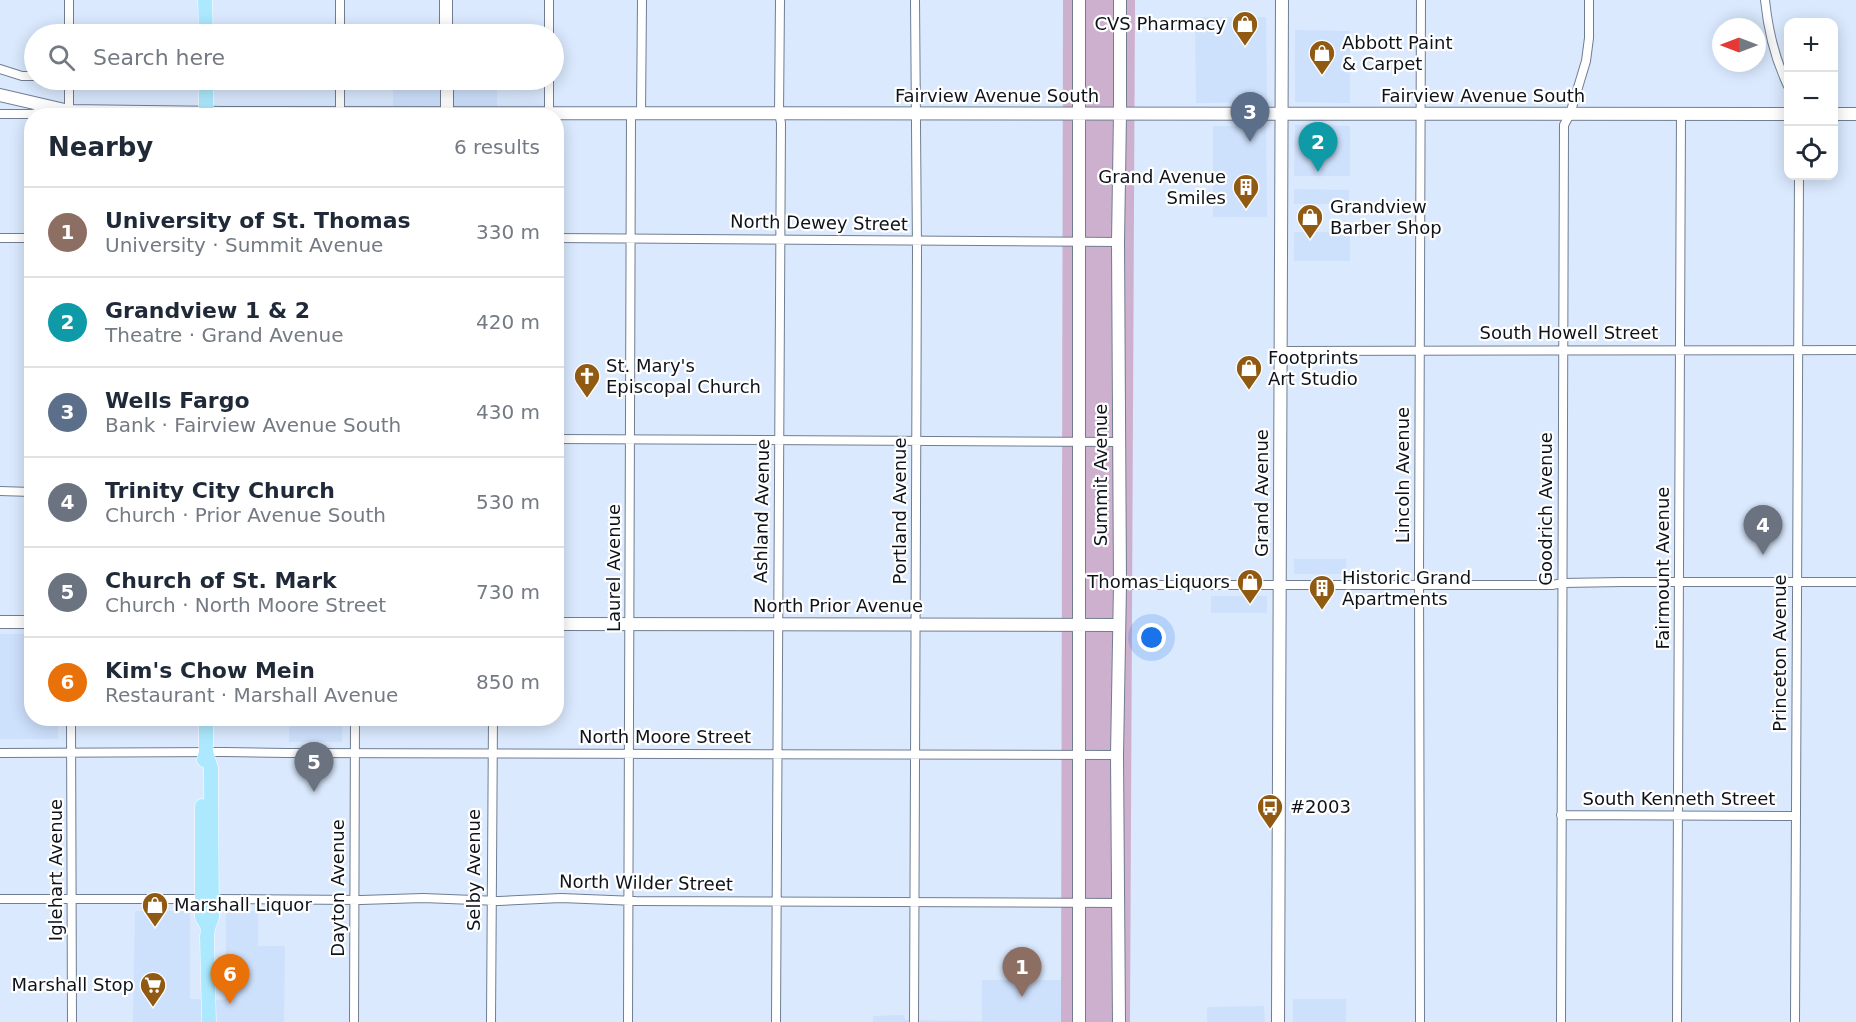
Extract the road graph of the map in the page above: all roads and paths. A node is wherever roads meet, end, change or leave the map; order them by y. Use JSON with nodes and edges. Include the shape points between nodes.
{"nodes":[{"id":1,"x":69,"y":0,"type":"edge"},
{"id":2,"x":205,"y":0,"type":"edge"},
{"id":3,"x":340,"y":0,"type":"edge"},
{"id":4,"x":446,"y":0,"type":"edge"},
{"id":5,"x":549,"y":0,"type":"edge"},
{"id":6,"x":642,"y":0,"type":"edge"},
{"id":7,"x":780,"y":0,"type":"edge"},
{"id":8,"x":915,"y":0,"type":"edge"},
{"id":9,"x":1079,"y":0,"type":"edge"},
{"id":10,"x":1120,"y":0,"type":"edge"},
{"id":11,"x":1282,"y":0,"type":"edge"},
{"id":12,"x":1421,"y":0,"type":"edge"},
{"id":13,"x":1589,"y":0,"type":"edge"},
{"id":14,"x":1765,"y":0,"type":"edge"},
{"id":15,"x":69,"y":24,"type":"edge"},
{"id":16,"x":206,"y":24,"type":"edge"},
{"id":17,"x":340,"y":24,"type":"edge"},
{"id":18,"x":446,"y":24,"type":"edge"},
{"id":19,"x":549,"y":24,"type":"edge"},
{"id":20,"x":0,"y":69,"type":"edge"},
{"id":21,"x":24,"y":76,"type":"edge"},
{"id":22,"x":1784,"y":76,"type":"edge"},
{"id":23,"x":69,"y":90,"type":"edge"},
{"id":24,"x":206,"y":90,"type":"edge"},
{"id":25,"x":340,"y":90,"type":"edge"},
{"id":26,"x":447,"y":90,"type":"edge"},
{"id":27,"x":549,"y":90,"type":"edge"},
{"id":28,"x":0,"y":95,"type":"edge"},
{"id":29,"x":54,"y":108,"type":"edge"},
{"id":30,"x":69,"y":108,"type":"edge"},
{"id":31,"x":206,"y":108,"type":"edge"},
{"id":32,"x":340,"y":108,"type":"edge"},
{"id":33,"x":447,"y":108,"type":"edge"},
{"id":34,"x":549,"y":108,"type":"edge"},
{"id":35,"x":564,"y":113,"type":"edge"},
{"id":36,"x":0,"y":114,"type":"edge"},
{"id":37,"x":24,"y":114,"type":"edge"},
{"id":38,"x":636,"y":114,"type":"junction"},
{"id":39,"x":779,"y":114,"type":"junction"},
{"id":40,"x":915,"y":114,"type":"junction"},
{"id":41,"x":1079,"y":114,"type":"junction"},
{"id":42,"x":1120,"y":114,"type":"junction"},
{"id":43,"x":1282,"y":114,"type":"junction"},
{"id":44,"x":1421,"y":114,"type":"junction"},
{"id":45,"x":1570,"y":114,"type":"junction"},
{"id":46,"x":1681,"y":114,"type":"junction"},
{"id":47,"x":1784,"y":114,"type":"edge"},
{"id":48,"x":1838,"y":114,"type":"edge"},
{"id":49,"x":1856,"y":114,"type":"edge"},
{"id":50,"x":1799,"y":180,"type":"edge"},
{"id":51,"x":0,"y":238,"type":"edge"},
{"id":52,"x":24,"y":238,"type":"edge"},
{"id":53,"x":564,"y":238,"type":"edge"},
{"id":54,"x":631,"y":238,"type":"junction"},
{"id":55,"x":781,"y":240,"type":"junction"},
{"id":56,"x":916,"y":240,"type":"junction"},
{"id":57,"x":1080,"y":242,"type":"junction"},
{"id":58,"x":1118,"y":242,"type":"junction"},
{"id":59,"x":1563,"y":350,"type":"junction"},
{"id":60,"x":1680,"y":350,"type":"junction"},
{"id":61,"x":1799,"y":350,"type":"junction"},
{"id":62,"x":1856,"y":350,"type":"edge"},
{"id":63,"x":1281,"y":351,"type":"junction"},
{"id":64,"x":1419,"y":351,"type":"junction"},
{"id":65,"x":564,"y":439,"type":"edge"},
{"id":66,"x":631,"y":439,"type":"junction"},
{"id":67,"x":780,"y":440,"type":"junction"},
{"id":68,"x":916,"y":441,"type":"junction"},
{"id":69,"x":1080,"y":442,"type":"junction"},
{"id":70,"x":1119,"y":442,"type":"junction"},
{"id":71,"x":0,"y":491,"type":"edge"},
{"id":72,"x":24,"y":492,"type":"edge"},
{"id":73,"x":1679,"y":582,"type":"junction"},
{"id":74,"x":1797,"y":582,"type":"junction"},
{"id":75,"x":1856,"y":582,"type":"edge"},
{"id":76,"x":1563,"y":583,"type":"junction"},
{"id":77,"x":1280,"y":584,"type":"junction"},
{"id":78,"x":1120,"y":585,"type":"junction"},
{"id":79,"x":1419,"y":585,"type":"junction"},
{"id":80,"x":0,"y":622,"type":"edge"},
{"id":81,"x":24,"y":622,"type":"edge"},
{"id":82,"x":564,"y":624,"type":"edge"},
{"id":83,"x":630,"y":624,"type":"junction"},
{"id":84,"x":778,"y":624,"type":"junction"},
{"id":85,"x":915,"y":625,"type":"junction"},
{"id":86,"x":1119,"y":625,"type":"junction"},
{"id":87,"x":1078,"y":626,"type":"junction"},
{"id":88,"x":71,"y":726,"type":"edge"},
{"id":89,"x":206,"y":726,"type":"edge"},
{"id":90,"x":355,"y":726,"type":"edge"},
{"id":91,"x":493,"y":726,"type":"edge"},
{"id":92,"x":72,"y":752,"type":"junction"},
{"id":93,"x":207,"y":752,"type":"junction"},
{"id":94,"x":0,"y":753,"type":"edge"},
{"id":95,"x":355,"y":753,"type":"junction"},
{"id":96,"x":492,"y":753,"type":"junction"},
{"id":97,"x":629,"y":753,"type":"junction"},
{"id":98,"x":778,"y":754,"type":"junction"},
{"id":99,"x":915,"y":754,"type":"junction"},
{"id":100,"x":1079,"y":755,"type":"junction"},
{"id":101,"x":1117,"y":755,"type":"junction"},
{"id":102,"x":1562,"y":815,"type":"junction"},
{"id":103,"x":1796,"y":816,"type":"junction"},
{"id":104,"x":1678,"y":817,"type":"junction"},
{"id":105,"x":0,"y":899,"type":"edge"},
{"id":106,"x":72,"y":899,"type":"junction"},
{"id":107,"x":207,"y":899,"type":"junction"},
{"id":108,"x":354,"y":900,"type":"junction"},
{"id":109,"x":491,"y":901,"type":"junction"},
{"id":110,"x":628,"y":901,"type":"junction"},
{"id":111,"x":777,"y":901,"type":"junction"},
{"id":112,"x":914,"y":902,"type":"junction"},
{"id":113,"x":1118,"y":903,"type":"junction"},
{"id":114,"x":1079,"y":904,"type":"junction"},
{"id":115,"x":72,"y":1022,"type":"edge"},
{"id":116,"x":208,"y":1022,"type":"edge"},
{"id":117,"x":354,"y":1022,"type":"edge"},
{"id":118,"x":491,"y":1022,"type":"edge"},
{"id":119,"x":628,"y":1022,"type":"edge"},
{"id":120,"x":776,"y":1022,"type":"edge"},
{"id":121,"x":914,"y":1022,"type":"edge"},
{"id":122,"x":1079,"y":1022,"type":"edge"},
{"id":123,"x":1119,"y":1022,"type":"edge"},
{"id":124,"x":1278,"y":1022,"type":"edge"},
{"id":125,"x":1420,"y":1022,"type":"edge"},
{"id":126,"x":1562,"y":1022,"type":"edge"},
{"id":127,"x":1677,"y":1022,"type":"edge"},
{"id":128,"x":1796,"y":1022,"type":"edge"}],
"edges":[{"from":1,"to":15,"type":"street"},
{"from":2,"to":16,"type":"main road"},
{"from":3,"to":17,"type":"street"},
{"from":4,"to":18,"type":"street"},
{"from":5,"to":19,"type":"street"},
{"from":6,"to":38,"type":"street","name":"Laurel Avenue"},
{"from":7,"to":39,"type":"street","name":"Ashland Avenue"},
{"from":8,"to":40,"type":"street","name":"Portland Avenue"},
{"from":9,"to":41,"type":"street","name":"Summit Avenue"},
{"from":10,"to":42,"type":"street","name":"Summit Avenue"},
{"from":11,"to":43,"type":"street","name":"Grand Avenue"},
{"from":12,"to":44,"type":"street","name":"Lincoln Avenue"},
{"from":13,"to":45,"type":"street","name":"Goodrich Avenue","via":[[1586,61]]},
{"from":14,"to":22,"type":"street","via":[[1770,34]]},
{"from":20,"to":21,"type":"street"},
{"from":23,"to":30,"type":"street"},
{"from":24,"to":31,"type":"main road"},
{"from":25,"to":32,"type":"street"},
{"from":26,"to":33,"type":"street"},
{"from":27,"to":34,"type":"street"},
{"from":28,"to":29,"type":"street","name":"Fairview Avenue South"},
{"from":35,"to":38,"type":"street","name":"Fairview Avenue South"},
{"from":36,"to":37,"type":"street"},
{"from":38,"to":39,"type":"street","name":"Fairview Avenue South"},
{"from":38,"to":54,"type":"street","name":"Laurel Avenue"},
{"from":39,"to":40,"type":"street","name":"Fairview Avenue South"},
{"from":39,"to":55,"type":"street","name":"Ashland Avenue"},
{"from":40,"to":41,"type":"street","name":"Fairview Avenue South"},
{"from":40,"to":56,"type":"street","name":"Portland Avenue"},
{"from":41,"to":42,"type":"street","name":"Fairview Avenue South"},
{"from":41,"to":57,"type":"street","name":"Summit Avenue"},
{"from":42,"to":43,"type":"street","name":"Fairview Avenue South"},
{"from":42,"to":58,"type":"street","name":"Summit Avenue"},
{"from":43,"to":44,"type":"street","name":"Fairview Avenue South"},
{"from":43,"to":63,"type":"street","name":"Grand Avenue"},
{"from":44,"to":45,"type":"street","name":"Fairview Avenue South"},
{"from":44,"to":64,"type":"street","name":"Lincoln Avenue"},
{"from":45,"to":46,"type":"street","name":"Fairview Avenue South"},
{"from":45,"to":59,"type":"street","name":"Goodrich Avenue","via":[[1564,125]]},
{"from":46,"to":47,"type":"street","name":"Fairview Avenue South"},
{"from":46,"to":60,"type":"street","name":"Fairmount Avenue"},
{"from":48,"to":49,"type":"street"},
{"from":50,"to":61,"type":"street","name":"Princeton Avenue"},
{"from":51,"to":52,"type":"street"},
{"from":53,"to":54,"type":"street","name":"North Dewey Street"},
{"from":54,"to":55,"type":"street","name":"North Dewey Street"},
{"from":54,"to":66,"type":"street","name":"Laurel Avenue"},
{"from":55,"to":56,"type":"street","name":"North Dewey Street"},
{"from":55,"to":67,"type":"street","name":"Ashland Avenue"},
{"from":56,"to":57,"type":"street","name":"North Dewey Street"},
{"from":56,"to":68,"type":"street","name":"Portland Avenue"},
{"from":57,"to":58,"type":"street","name":"North Dewey Street"},
{"from":57,"to":69,"type":"street","name":"Summit Avenue"},
{"from":58,"to":70,"type":"street","name":"Summit Avenue"},
{"from":59,"to":60,"type":"street","name":"South Howell Street"},
{"from":59,"to":64,"type":"street","name":"South Howell Street"},
{"from":59,"to":76,"type":"street","name":"Goodrich Avenue"},
{"from":60,"to":61,"type":"street","name":"South Howell Street"},
{"from":60,"to":73,"type":"street","name":"Fairmount Avenue"},
{"from":61,"to":62,"type":"street","name":"South Howell Street"},
{"from":61,"to":74,"type":"street","name":"Princeton Avenue"},
{"from":63,"to":64,"type":"street","name":"South Howell Street"},
{"from":63,"to":77,"type":"street","name":"Grand Avenue"},
{"from":64,"to":79,"type":"street","name":"Lincoln Avenue"},
{"from":65,"to":66,"type":"street"},
{"from":66,"to":67,"type":"street"},
{"from":66,"to":83,"type":"street","name":"Laurel Avenue"},
{"from":67,"to":68,"type":"street"},
{"from":67,"to":84,"type":"street","name":"Ashland Avenue"},
{"from":68,"to":69,"type":"street"},
{"from":68,"to":85,"type":"street","name":"Portland Avenue"},
{"from":69,"to":70,"type":"street"},
{"from":69,"to":87,"type":"street","name":"Summit Avenue"},
{"from":70,"to":78,"type":"street","name":"Summit Avenue"},
{"from":71,"to":72,"type":"street"},
{"from":73,"to":74,"type":"street"},
{"from":73,"to":76,"type":"street"},
{"from":73,"to":104,"type":"street","name":"Fairmount Avenue"},
{"from":74,"to":75,"type":"street"},
{"from":74,"to":103,"type":"street","name":"Princeton Avenue"},
{"from":76,"to":79,"type":"street"},
{"from":76,"to":102,"type":"street","name":"Goodrich Avenue"},
{"from":77,"to":78,"type":"street"},
{"from":77,"to":79,"type":"street"},
{"from":77,"to":124,"type":"street","name":"Grand Avenue"},
{"from":78,"to":86,"type":"street","name":"Summit Avenue"},
{"from":79,"to":125,"type":"street","name":"Lincoln Avenue"},
{"from":80,"to":81,"type":"street"},
{"from":82,"to":83,"type":"street","name":"North Prior Avenue"},
{"from":83,"to":84,"type":"street","name":"North Prior Avenue"},
{"from":83,"to":97,"type":"street","name":"Laurel Avenue"},
{"from":84,"to":85,"type":"street","name":"North Prior Avenue"},
{"from":84,"to":98,"type":"street","name":"Ashland Avenue"},
{"from":85,"to":87,"type":"street","name":"North Prior Avenue"},
{"from":85,"to":99,"type":"street","name":"Portland Avenue"},
{"from":86,"to":87,"type":"street","name":"North Prior Avenue"},
{"from":86,"to":101,"type":"street","name":"Summit Avenue"},
{"from":87,"to":100,"type":"street","name":"Summit Avenue"},
{"from":88,"to":92,"type":"street","name":"Iglehart Avenue"},
{"from":89,"to":93,"type":"main road"},
{"from":90,"to":95,"type":"street","name":"Dayton Avenue"},
{"from":91,"to":96,"type":"street","name":"Selby Avenue"},
{"from":92,"to":93,"type":"street","name":"North Moore Street"},
{"from":92,"to":94,"type":"street","name":"North Moore Street"},
{"from":92,"to":106,"type":"street","name":"Iglehart Avenue"},
{"from":93,"to":95,"type":"street","name":"North Moore Street"},
{"from":93,"to":107,"type":"main road","via":[[202,768]]},
{"from":95,"to":96,"type":"street","name":"North Moore Street"},
{"from":95,"to":108,"type":"street","name":"Dayton Avenue"},
{"from":96,"to":97,"type":"street","name":"North Moore Street"},
{"from":96,"to":109,"type":"street","name":"Selby Avenue"},
{"from":97,"to":98,"type":"street","name":"North Moore Street"},
{"from":97,"to":110,"type":"street","name":"Laurel Avenue"},
{"from":98,"to":99,"type":"street","name":"North Moore Street"},
{"from":98,"to":111,"type":"street","name":"Ashland Avenue"},
{"from":99,"to":100,"type":"street","name":"North Moore Street"},
{"from":99,"to":112,"type":"street","name":"Portland Avenue"},
{"from":100,"to":101,"type":"street","name":"North Moore Street"},
{"from":100,"to":114,"type":"street","name":"Summit Avenue"},
{"from":101,"to":113,"type":"street","name":"Summit Avenue"},
{"from":102,"to":104,"type":"street","name":"South Kenneth Street"},
{"from":102,"to":126,"type":"street","name":"Goodrich Avenue"},
{"from":103,"to":104,"type":"street","name":"South Kenneth Street"},
{"from":103,"to":128,"type":"street","name":"Princeton Avenue"},
{"from":104,"to":127,"type":"street","name":"Fairmount Avenue"},
{"from":105,"to":106,"type":"street","name":"North Wilder Street"},
{"from":106,"to":107,"type":"street","name":"North Wilder Street"},
{"from":106,"to":115,"type":"street","name":"Iglehart Avenue"},
{"from":107,"to":108,"type":"street","name":"North Wilder Street"},
{"from":107,"to":116,"type":"main road","via":[[202,917],[208,928]]},
{"from":108,"to":109,"type":"street","name":"North Wilder Street"},
{"from":108,"to":117,"type":"street","name":"Dayton Avenue"},
{"from":109,"to":110,"type":"street","name":"North Wilder Street"},
{"from":109,"to":118,"type":"street","name":"Selby Avenue"},
{"from":110,"to":111,"type":"street","name":"North Wilder Street"},
{"from":110,"to":119,"type":"street","name":"Laurel Avenue"},
{"from":111,"to":112,"type":"street","name":"North Wilder Street"},
{"from":111,"to":120,"type":"street","name":"Ashland Avenue"},
{"from":112,"to":114,"type":"street","name":"North Wilder Street"},
{"from":112,"to":121,"type":"street","name":"Portland Avenue"},
{"from":113,"to":114,"type":"street","name":"North Wilder Street"},
{"from":113,"to":123,"type":"street","name":"Summit Avenue"},
{"from":114,"to":122,"type":"street","name":"Summit Avenue"}]}
